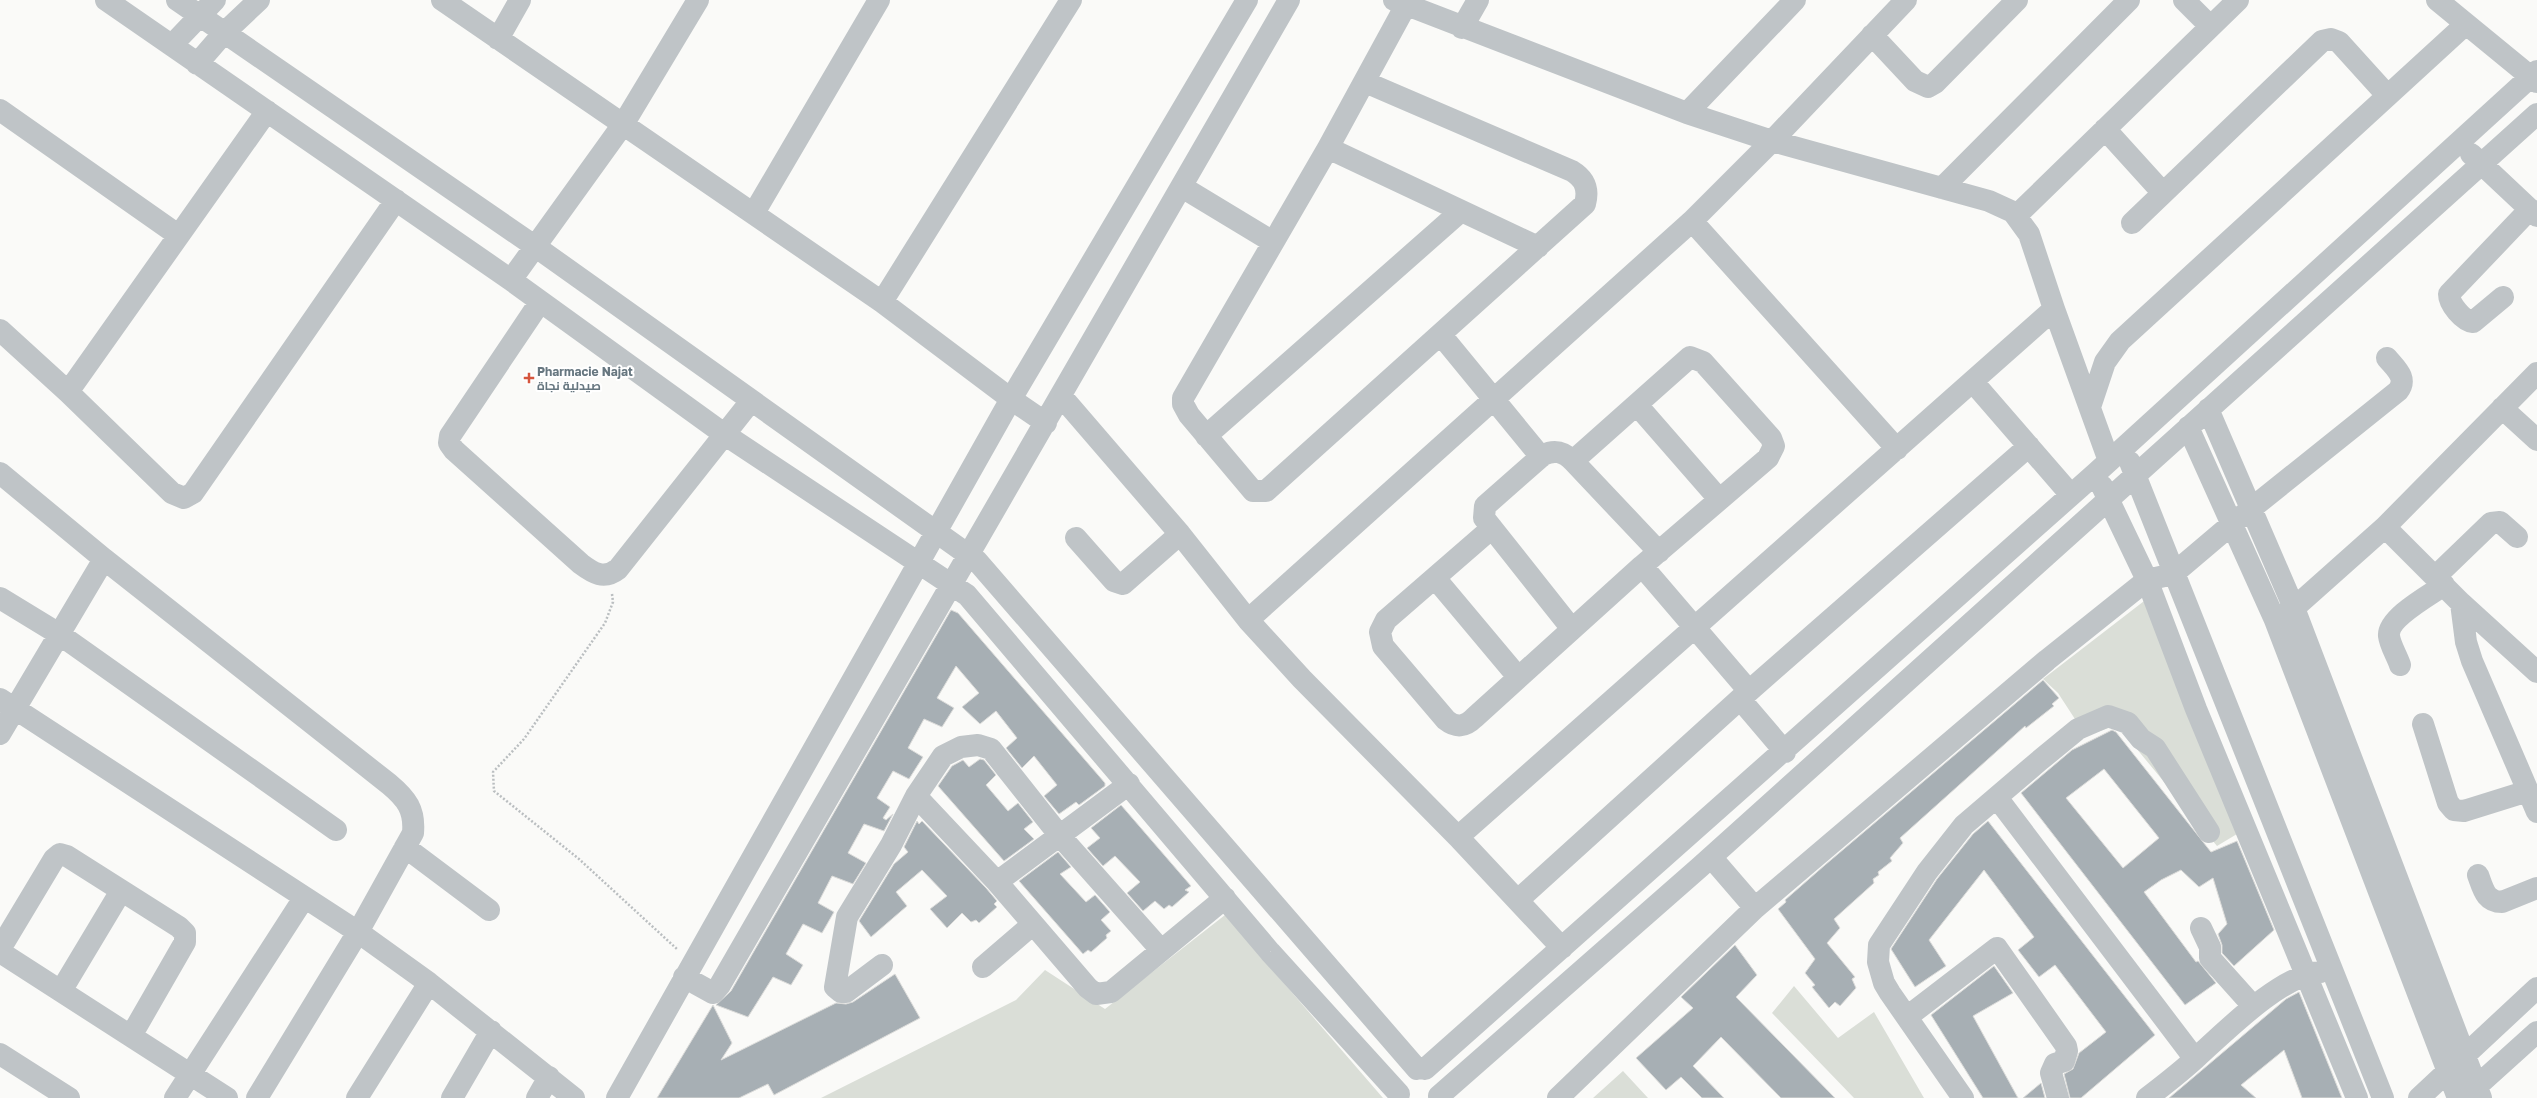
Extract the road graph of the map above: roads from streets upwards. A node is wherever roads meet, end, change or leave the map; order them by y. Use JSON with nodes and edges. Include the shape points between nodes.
{"nodes":[{"id":1,"x":106,"y":0,"type":"edge"},
{"id":2,"x":177,"y":0,"type":"edge"},
{"id":3,"x":215,"y":0,"type":"edge"},
{"id":4,"x":259,"y":0,"type":"edge"},
{"id":5,"x":442,"y":0,"type":"edge"},
{"id":6,"x":520,"y":0,"type":"edge"},
{"id":7,"x":698,"y":0,"type":"edge"},
{"id":8,"x":879,"y":0,"type":"edge"},
{"id":9,"x":1071,"y":0,"type":"edge"},
{"id":10,"x":1247,"y":0,"type":"edge"},
{"id":11,"x":1290,"y":0,"type":"edge"},
{"id":12,"x":1478,"y":0,"type":"edge"},
{"id":13,"x":1795,"y":0,"type":"edge"},
{"id":14,"x":1906,"y":0,"type":"edge"},
{"id":15,"x":2017,"y":0,"type":"edge"},
{"id":16,"x":2129,"y":0,"type":"edge"},
{"id":17,"x":2184,"y":0,"type":"edge"},
{"id":18,"x":2238,"y":0,"type":"edge"},
{"id":19,"x":2437,"y":0,"type":"edge"},
{"id":20,"x":1400,"y":3,"type":"edge"},
{"id":21,"x":198,"y":15,"type":"junction"},
{"id":22,"x":2466,"y":24,"type":"junction"},
{"id":23,"x":2210,"y":26,"type":"junction"},
{"id":24,"x":1462,"y":28,"type":"junction"},
{"id":25,"x":223,"y":34,"type":"junction"},
{"id":26,"x":1872,"y":35,"type":"junction"},
{"id":27,"x":498,"y":39,"type":"junction"},
{"id":28,"x":172,"y":45,"type":"junction"},
{"id":29,"x":197,"y":64,"type":"junction"},
{"id":30,"x":2535,"y":77,"type":"edge"},
{"id":31,"x":1365,"y":82,"type":"junction"},
{"id":32,"x":2387,"y":95,"type":"junction"},
{"id":33,"x":0,"y":110,"type":"edge"},
{"id":34,"x":267,"y":111,"type":"junction"},
{"id":35,"x":1687,"y":113,"type":"junction"},
{"id":36,"x":2537,"y":114,"type":"edge"},
{"id":37,"x":624,"y":123,"type":"junction"},
{"id":38,"x":2105,"y":129,"type":"junction"},
{"id":39,"x":1772,"y":141,"type":"junction"},
{"id":40,"x":2460,"y":143,"type":"junction"},
{"id":41,"x":1328,"y":148,"type":"junction"},
{"id":42,"x":2481,"y":164,"type":"junction"},
{"id":43,"x":1182,"y":188,"type":"junction"},
{"id":44,"x":1942,"y":188,"type":"junction"},
{"id":45,"x":2163,"y":194,"type":"junction"},
{"id":46,"x":396,"y":200,"type":"junction"},
{"id":47,"x":1461,"y":211,"type":"junction"},
{"id":48,"x":754,"y":213,"type":"junction"},
{"id":49,"x":2533,"y":213,"type":"edge"},
{"id":50,"x":2016,"y":216,"type":"junction"},
{"id":51,"x":1692,"y":221,"type":"junction"},
{"id":52,"x":2132,"y":223,"type":"dead end"},
{"id":53,"x":178,"y":235,"type":"junction"},
{"id":54,"x":1273,"y":242,"type":"junction"},
{"id":55,"x":536,"y":247,"type":"junction"},
{"id":56,"x":1538,"y":247,"type":"junction"},
{"id":57,"x":511,"y":280,"type":"junction"},
{"id":58,"x":2503,"y":297,"type":"dead end"},
{"id":59,"x":540,"y":302,"type":"junction"},
{"id":60,"x":882,"y":302,"type":"junction"},
{"id":61,"x":2054,"y":309,"type":"junction"},
{"id":62,"x":0,"y":330,"type":"edge"},
{"id":63,"x":1441,"y":334,"type":"junction"},
{"id":64,"x":2387,"y":358,"type":"dead end"},
{"id":65,"x":2537,"y":373,"type":"edge"},
{"id":66,"x":1973,"y":382,"type":"junction"},
{"id":67,"x":68,"y":392,"type":"junction"},
{"id":68,"x":1062,"y":397,"type":"junction"},
{"id":69,"x":1010,"y":399,"type":"junction"},
{"id":70,"x":1492,"y":400,"type":"junction"},
{"id":71,"x":751,"y":401,"type":"junction"},
{"id":72,"x":1637,"y":404,"type":"junction"},
{"id":73,"x":2090,"y":407,"type":"junction"},
{"id":74,"x":2502,"y":408,"type":"junction"},
{"id":75,"x":2208,"y":409,"type":"junction"},
{"id":76,"x":1046,"y":423,"type":"junction"},
{"id":77,"x":2188,"y":427,"type":"junction"},
{"id":78,"x":724,"y":434,"type":"junction"},
{"id":79,"x":1206,"y":436,"type":"junction"},
{"id":80,"x":2537,"y":440,"type":"edge"},
{"id":81,"x":2029,"y":446,"type":"junction"},
{"id":82,"x":1897,"y":449,"type":"junction"},
{"id":83,"x":1541,"y":457,"type":"junction"},
{"id":84,"x":2110,"y":460,"type":"junction"},
{"id":85,"x":1573,"y":461,"type":"junction"},
{"id":86,"x":0,"y":473,"type":"edge"},
{"id":87,"x":2135,"y":474,"type":"junction"},
{"id":88,"x":2071,"y":495,"type":"junction"},
{"id":89,"x":1719,"y":499,"type":"junction"},
{"id":90,"x":2108,"y":499,"type":"junction"},
{"id":91,"x":2252,"y":508,"type":"junction"},
{"id":92,"x":2232,"y":524,"type":"junction"},
{"id":93,"x":2385,"y":527,"type":"junction"},
{"id":94,"x":1492,"y":528,"type":"junction"},
{"id":95,"x":936,"y":532,"type":"junction"},
{"id":96,"x":1180,"y":534,"type":"junction"},
{"id":97,"x":1076,"y":538,"type":"dead end"},
{"id":98,"x":2517,"y":538,"type":"dead end"},
{"id":99,"x":1659,"y":552,"type":"junction"},
{"id":100,"x":968,"y":554,"type":"junction"},
{"id":101,"x":104,"y":559,"type":"junction"},
{"id":102,"x":919,"y":563,"type":"junction"},
{"id":103,"x":1642,"y":566,"type":"junction"},
{"id":104,"x":2173,"y":574,"type":"junction"},
{"id":105,"x":1435,"y":578,"type":"junction"},
{"id":106,"x":2147,"y":580,"type":"junction"},
{"id":107,"x":2439,"y":581,"type":"junction"},
{"id":108,"x":950,"y":584,"type":"junction"},
{"id":109,"x":0,"y":598,"type":"edge"},
{"id":110,"x":2461,"y":603,"type":"junction"},
{"id":111,"x":2294,"y":608,"type":"junction"},
{"id":112,"x":1248,"y":620,"type":"junction"},
{"id":113,"x":2275,"y":620,"type":"junction"},
{"id":114,"x":1695,"y":628,"type":"junction"},
{"id":115,"x":1572,"y":629,"type":"junction"},
{"id":116,"x":59,"y":634,"type":"junction"},
{"id":117,"x":2400,"y":665,"type":"dead end"},
{"id":118,"x":2537,"y":672,"type":"edge"},
{"id":119,"x":1518,"y":677,"type":"junction"},
{"id":120,"x":2221,"y":694,"type":"junction"},
{"id":121,"x":1744,"y":695,"type":"junction"},
{"id":122,"x":8,"y":704,"type":"edge"},
{"id":123,"x":2196,"y":709,"type":"junction"},
{"id":124,"x":2423,"y":724,"type":"dead end"},
{"id":125,"x":0,"y":734,"type":"edge"},
{"id":126,"x":1142,"y":750,"type":"junction"},
{"id":127,"x":1785,"y":752,"type":"junction"},
{"id":128,"x":1122,"y":777,"type":"junction"},
{"id":129,"x":2528,"y":791,"type":"junction"},
{"id":130,"x":916,"y":796,"type":"junction"},
{"id":131,"x":1998,"y":798,"type":"junction"},
{"id":132,"x":2537,"y":812,"type":"edge"},
{"id":133,"x":1703,"y":823,"type":"junction"},
{"id":134,"x":336,"y":830,"type":"dead end"},
{"id":135,"x":2209,"y":832,"type":"dead end"},
{"id":136,"x":1060,"y":836,"type":"junction"},
{"id":137,"x":1458,"y":837,"type":"junction"},
{"id":138,"x":1680,"y":845,"type":"junction"},
{"id":139,"x":405,"y":847,"type":"junction"},
{"id":140,"x":1711,"y":857,"type":"junction"},
{"id":141,"x":2478,"y":875,"type":"dead end"},
{"id":142,"x":997,"y":882,"type":"junction"},
{"id":143,"x":2537,"y":888,"type":"edge"},
{"id":144,"x":121,"y":891,"type":"junction"},
{"id":145,"x":304,"y":898,"type":"junction"},
{"id":146,"x":1225,"y":898,"type":"junction"},
{"id":147,"x":1518,"y":900,"type":"junction"},
{"id":148,"x":1755,"y":908,"type":"junction"},
{"id":149,"x":489,"y":910,"type":"dead end"},
{"id":150,"x":1032,"y":925,"type":"junction"},
{"id":151,"x":1296,"y":928,"type":"junction"},
{"id":152,"x":2201,"y":928,"type":"dead end"},
{"id":153,"x":358,"y":932,"type":"junction"},
{"id":154,"x":1562,"y":948,"type":"junction"},
{"id":155,"x":0,"y":949,"type":"edge"},
{"id":156,"x":1161,"y":950,"type":"junction"},
{"id":157,"x":0,"y":952,"type":"edge"},
{"id":158,"x":1270,"y":952,"type":"junction"},
{"id":159,"x":882,"y":965,"type":"dead end"},
{"id":160,"x":984,"y":967,"type":"dead end"},
{"id":161,"x":688,"y":970,"type":"junction"},
{"id":162,"x":2332,"y":971,"type":"junction"},
{"id":163,"x":2307,"y":973,"type":"junction"},
{"id":164,"x":429,"y":983,"type":"junction"},
{"id":165,"x":2537,"y":988,"type":"edge"},
{"id":166,"x":61,"y":991,"type":"junction"},
{"id":167,"x":2253,"y":1006,"type":"junction"},
{"id":168,"x":1907,"y":1018,"type":"junction"},
{"id":169,"x":491,"y":1032,"type":"junction"},
{"id":170,"x":2537,"y":1032,"type":"edge"},
{"id":171,"x":130,"y":1036,"type":"junction"},
{"id":172,"x":0,"y":1054,"type":"edge"},
{"id":173,"x":2464,"y":1057,"type":"junction"},
{"id":174,"x":2195,"y":1059,"type":"junction"},
{"id":175,"x":1421,"y":1069,"type":"junction"},
{"id":176,"x":2448,"y":1071,"type":"junction"},
{"id":177,"x":190,"y":1074,"type":"junction"},
{"id":178,"x":549,"y":1077,"type":"junction"},
{"id":179,"x":2474,"y":1094,"type":"edge"},
{"id":180,"x":1400,"y":1096,"type":"edge"},
{"id":181,"x":1438,"y":1097,"type":"edge"},
{"id":182,"x":69,"y":1098,"type":"edge"},
{"id":183,"x":175,"y":1098,"type":"edge"},
{"id":184,"x":227,"y":1098,"type":"edge"},
{"id":185,"x":257,"y":1098,"type":"edge"},
{"id":186,"x":357,"y":1098,"type":"edge"},
{"id":187,"x":452,"y":1098,"type":"edge"},
{"id":188,"x":536,"y":1098,"type":"edge"},
{"id":189,"x":574,"y":1098,"type":"edge"},
{"id":190,"x":617,"y":1098,"type":"edge"},
{"id":191,"x":1558,"y":1098,"type":"edge"},
{"id":192,"x":1963,"y":1098,"type":"edge"},
{"id":193,"x":2058,"y":1098,"type":"edge"},
{"id":194,"x":2147,"y":1098,"type":"edge"},
{"id":195,"x":2358,"y":1098,"type":"edge"},
{"id":196,"x":2383,"y":1098,"type":"edge"},
{"id":197,"x":2419,"y":1098,"type":"edge"},
{"id":198,"x":2458,"y":1098,"type":"edge"}],
"edges":[{"from":1,"to":28,"type":"street"},
{"from":2,"to":21,"type":"street"},
{"from":3,"to":21,"type":"street"},
{"from":4,"to":25,"type":"street"},
{"from":5,"to":27,"type":"street"},
{"from":6,"to":27,"type":"street"},
{"from":7,"to":37,"type":"street"},
{"from":8,"to":48,"type":"street"},
{"from":9,"to":60,"type":"street"},
{"from":10,"to":69,"type":"street"},
{"from":11,"to":43,"type":"street"},
{"from":12,"to":24,"type":"street"},
{"from":13,"to":35,"type":"street"},
{"from":14,"to":26,"type":"street"},
{"from":15,"to":26,"type":"street","via":[[1935,83],[1928,87],[1915,81]]},
{"from":16,"to":44,"type":"street"},
{"from":17,"to":23,"type":"street"},
{"from":18,"to":23,"type":"street"},
{"from":19,"to":22,"type":"street"},
{"from":20,"to":24,"type":"street"},
{"from":20,"to":31,"type":"street"},
{"from":21,"to":25,"type":"street"},
{"from":21,"to":28,"type":"street"},
{"from":22,"to":30,"type":"street"},
{"from":22,"to":32,"type":"street"},
{"from":23,"to":38,"type":"street"},
{"from":24,"to":35,"type":"street"},
{"from":25,"to":29,"type":"street"},
{"from":25,"to":55,"type":"street"},
{"from":26,"to":39,"type":"street"},
{"from":27,"to":37,"type":"street"},
{"from":28,"to":29,"type":"street"},
{"from":29,"to":34,"type":"street"},
{"from":30,"to":40,"type":"street"},
{"from":31,"to":41,"type":"street"},
{"from":31,"to":56,"type":"street","via":[[1579,175],[1587,188],[1585,204]]},
{"from":32,"to":45,"type":"street","via":[[2339,42],[2331,38],[2322,41]]},
{"from":32,"to":73,"type":"street","via":[[2120,340],[2105,362]]},
{"from":33,"to":53,"type":"street"},
{"from":34,"to":46,"type":"street"},
{"from":34,"to":53,"type":"street"},
{"from":35,"to":39,"type":"street"},
{"from":36,"to":42,"type":"street"},
{"from":37,"to":48,"type":"street"},
{"from":37,"to":55,"type":"street"},
{"from":38,"to":45,"type":"street"},
{"from":38,"to":50,"type":"street"},
{"from":39,"to":44,"type":"street"},
{"from":39,"to":51,"type":"street"},
{"from":40,"to":42,"type":"street"},
{"from":40,"to":84,"type":"street"},
{"from":41,"to":47,"type":"street"},
{"from":41,"to":54,"type":"street"},
{"from":42,"to":49,"type":"street"},
{"from":42,"to":75,"type":"street"},
{"from":43,"to":54,"type":"street"},
{"from":43,"to":68,"type":"street"},
{"from":44,"to":50,"type":"street","via":[[2001,205]]},
{"from":45,"to":52,"type":"street"},
{"from":46,"to":57,"type":"street"},
{"from":46,"to":67,"type":"street","via":[[189,496],[180,498],[172,493]]},
{"from":47,"to":56,"type":"street"},
{"from":47,"to":79,"type":"street"},
{"from":48,"to":60,"type":"street"},
{"from":49,"to":58,"type":"street","via":[[2449,294],[2451,302],[2466,319],[2473,322]]},
{"from":50,"to":61,"type":"street","via":[[2029,234]]},
{"from":51,"to":70,"type":"street"},
{"from":51,"to":82,"type":"street"},
{"from":53,"to":67,"type":"street"},
{"from":54,"to":79,"type":"street","via":[[1183,398],[1185,410]]},
{"from":55,"to":57,"type":"street"},
{"from":55,"to":71,"type":"street"},
{"from":56,"to":63,"type":"street"},
{"from":57,"to":59,"type":"street"},
{"from":59,"to":78,"type":"street"},
{"from":59,"to":78,"type":"street","via":[[450,436],[449,443],[581,564],[597,574],[609,574],[618,569]]},
{"from":60,"to":69,"type":"street"},
{"from":61,"to":66,"type":"street"},
{"from":61,"to":73,"type":"street"},
{"from":62,"to":67,"type":"street"},
{"from":63,"to":70,"type":"street"},
{"from":63,"to":79,"type":"street","via":[[1266,491],[1257,492],[1249,489]]},
{"from":64,"to":91,"type":"street","via":[[2401,376],[2398,391]]},
{"from":65,"to":74,"type":"street"},
{"from":66,"to":81,"type":"street"},
{"from":66,"to":82,"type":"street"},
{"from":68,"to":76,"type":"street"},
{"from":68,"to":96,"type":"street"},
{"from":69,"to":76,"type":"street"},
{"from":69,"to":95,"type":"street"},
{"from":70,"to":83,"type":"street"},
{"from":70,"to":112,"type":"street"},
{"from":71,"to":78,"type":"street"},
{"from":71,"to":95,"type":"street"},
{"from":72,"to":85,"type":"street"},
{"from":72,"to":89,"type":"street"},
{"from":72,"to":89,"type":"street","via":[[1682,362],[1695,357],[1703,362],[1771,438],[1774,446],[1772,455]]},
{"from":73,"to":84,"type":"street"},
{"from":74,"to":80,"type":"street"},
{"from":74,"to":93,"type":"street"},
{"from":75,"to":77,"type":"street"},
{"from":75,"to":91,"type":"street"},
{"from":76,"to":100,"type":"street"},
{"from":77,"to":87,"type":"street"},
{"from":77,"to":92,"type":"street"},
{"from":78,"to":102,"type":"street"},
{"from":81,"to":88,"type":"street"},
{"from":81,"to":121,"type":"street"},
{"from":82,"to":114,"type":"street"},
{"from":83,"to":85,"type":"street","via":[[1556,452],[1563,453]]},
{"from":83,"to":94,"type":"street","via":[[1485,506],[1484,518]]},
{"from":84,"to":87,"type":"street"},
{"from":84,"to":88,"type":"street"},
{"from":84,"to":90,"type":"street"},
{"from":85,"to":99,"type":"street"},
{"from":86,"to":101,"type":"street"},
{"from":87,"to":90,"type":"street"},
{"from":87,"to":104,"type":"street"},
{"from":88,"to":127,"type":"street"},
{"from":89,"to":99,"type":"street"},
{"from":90,"to":106,"type":"street"},
{"from":90,"to":140,"type":"street"},
{"from":91,"to":92,"type":"street"},
{"from":91,"to":111,"type":"street"},
{"from":92,"to":104,"type":"street"},
{"from":92,"to":113,"type":"street"},
{"from":93,"to":107,"type":"street"},
{"from":93,"to":111,"type":"street"},
{"from":94,"to":105,"type":"street"},
{"from":94,"to":115,"type":"street"},
{"from":95,"to":100,"type":"street"},
{"from":95,"to":102,"type":"street"},
{"from":96,"to":97,"type":"street","via":[[1123,584],[1114,581]]},
{"from":96,"to":112,"type":"street"},
{"from":98,"to":107,"type":"street","via":[[2500,522],[2492,523]]},
{"from":99,"to":103,"type":"street"},
{"from":100,"to":108,"type":"street"},
{"from":100,"to":126,"type":"street","via":[[992,576]]},
{"from":101,"to":116,"type":"street"},
{"from":101,"to":139,"type":"street","via":[[400,793],[410,804],[414,818],[414,833]]},
{"from":102,"to":108,"type":"street"},
{"from":102,"to":161,"type":"street"},
{"from":103,"to":114,"type":"street"},
{"from":103,"to":115,"type":"street"},
{"from":104,"to":106,"type":"street"},
{"from":104,"to":120,"type":"street"},
{"from":105,"to":119,"type":"street"},
{"from":105,"to":119,"type":"street","via":[[1382,626],[1380,639],[1387,651],[1446,720],[1457,726],[1469,723]]},
{"from":106,"to":123,"type":"street"},
{"from":106,"to":148,"type":"street","via":[[2047,660]]},
{"from":107,"to":110,"type":"street"},
{"from":107,"to":117,"type":"street","via":[[2390,626],[2389,637]]},
{"from":108,"to":128,"type":"street","via":[[973,602]]},
{"from":108,"to":161,"type":"street","via":[[720,985],[713,993]]},
{"from":109,"to":116,"type":"street"},
{"from":110,"to":118,"type":"street"},
{"from":110,"to":129,"type":"street","via":[[2472,661]]},
{"from":111,"to":113,"type":"street"},
{"from":111,"to":173,"type":"street"},
{"from":112,"to":137,"type":"street","via":[[1302,679]]},
{"from":113,"to":176,"type":"street"},
{"from":114,"to":121,"type":"street"},
{"from":114,"to":137,"type":"street"},
{"from":115,"to":119,"type":"street"},
{"from":116,"to":122,"type":"street"},
{"from":116,"to":134,"type":"street"},
{"from":120,"to":123,"type":"street"},
{"from":120,"to":162,"type":"street"},
{"from":121,"to":127,"type":"street"},
{"from":121,"to":147,"type":"street"},
{"from":122,"to":125,"type":"street"},
{"from":122,"to":145,"type":"street"},
{"from":123,"to":163,"type":"street"},
{"from":124,"to":129,"type":"street","via":[[2448,803],[2454,810],[2464,811]]},
{"from":126,"to":128,"type":"street"},
{"from":126,"to":151,"type":"street"},
{"from":127,"to":133,"type":"street"},
{"from":128,"to":136,"type":"street"},
{"from":128,"to":146,"type":"street"},
{"from":129,"to":132,"type":"street"},
{"from":130,"to":136,"type":"street","via":[[943,756],[961,747],[978,745],[992,749]]},
{"from":130,"to":142,"type":"street"},
{"from":130,"to":159,"type":"street","via":[[891,845],[847,917],[835,987],[841,992],[846,992]]},
{"from":131,"to":135,"type":"street","via":[[2078,729],[2108,716],[2128,723],[2141,739],[2155,748]]},
{"from":131,"to":168,"type":"street","via":[[1964,825],[1927,872],[1879,945],[1878,962],[1884,983]]},
{"from":131,"to":174,"type":"street"},
{"from":133,"to":138,"type":"street"},
{"from":133,"to":140,"type":"street","via":[[1718,831]]},
{"from":136,"to":142,"type":"street"},
{"from":136,"to":156,"type":"street"},
{"from":137,"to":147,"type":"street"},
{"from":138,"to":140,"type":"street","via":[[1685,860]]},
{"from":138,"to":154,"type":"street"},
{"from":139,"to":149,"type":"street"},
{"from":139,"to":153,"type":"street"},
{"from":140,"to":148,"type":"street"},
{"from":140,"to":181,"type":"street"},
{"from":141,"to":143,"type":"street","via":[[2486,896],[2496,902]]},
{"from":142,"to":150,"type":"street"},
{"from":144,"to":155,"type":"street","via":[[60,854],[54,859]]},
{"from":144,"to":166,"type":"street"},
{"from":144,"to":171,"type":"street","via":[[182,929],[186,937]]},
{"from":145,"to":153,"type":"street"},
{"from":145,"to":177,"type":"street"},
{"from":146,"to":156,"type":"street"},
{"from":146,"to":158,"type":"street"},
{"from":147,"to":154,"type":"street"},
{"from":148,"to":191,"type":"street"},
{"from":150,"to":156,"type":"street","via":[[1096,994],[1111,992]]},
{"from":150,"to":160,"type":"street"},
{"from":151,"to":158,"type":"street"},
{"from":151,"to":175,"type":"street"},
{"from":152,"to":167,"type":"street","via":[[2210,947],[2210,958]]},
{"from":153,"to":164,"type":"street"},
{"from":153,"to":185,"type":"street"},
{"from":154,"to":175,"type":"street"},
{"from":157,"to":166,"type":"street"},
{"from":158,"to":180,"type":"street"},
{"from":161,"to":190,"type":"street"},
{"from":162,"to":163,"type":"street"},
{"from":162,"to":196,"type":"street"},
{"from":163,"to":167,"type":"street"},
{"from":163,"to":195,"type":"street"},
{"from":164,"to":169,"type":"street"},
{"from":164,"to":186,"type":"street"},
{"from":165,"to":173,"type":"street"},
{"from":166,"to":171,"type":"street"},
{"from":167,"to":174,"type":"street"},
{"from":168,"to":192,"type":"street"},
{"from":168,"to":193,"type":"street","via":[[1996,948],[2066,1046],[2064,1061],[2055,1064],[2051,1073]]},
{"from":169,"to":178,"type":"street"},
{"from":169,"to":187,"type":"street"},
{"from":170,"to":179,"type":"street"},
{"from":171,"to":177,"type":"street"},
{"from":172,"to":182,"type":"street"},
{"from":173,"to":176,"type":"street"},
{"from":173,"to":179,"type":"street"},
{"from":174,"to":194,"type":"street"},
{"from":175,"to":180,"type":"street","via":[[1410,1071],[1401,1081]]},
{"from":175,"to":181,"type":"street","via":[[1431,1072],[1439,1083]]},
{"from":176,"to":197,"type":"street"},
{"from":176,"to":198,"type":"street"},
{"from":177,"to":183,"type":"street"},
{"from":177,"to":184,"type":"street"},
{"from":178,"to":188,"type":"street"},
{"from":178,"to":189,"type":"street"}]}
